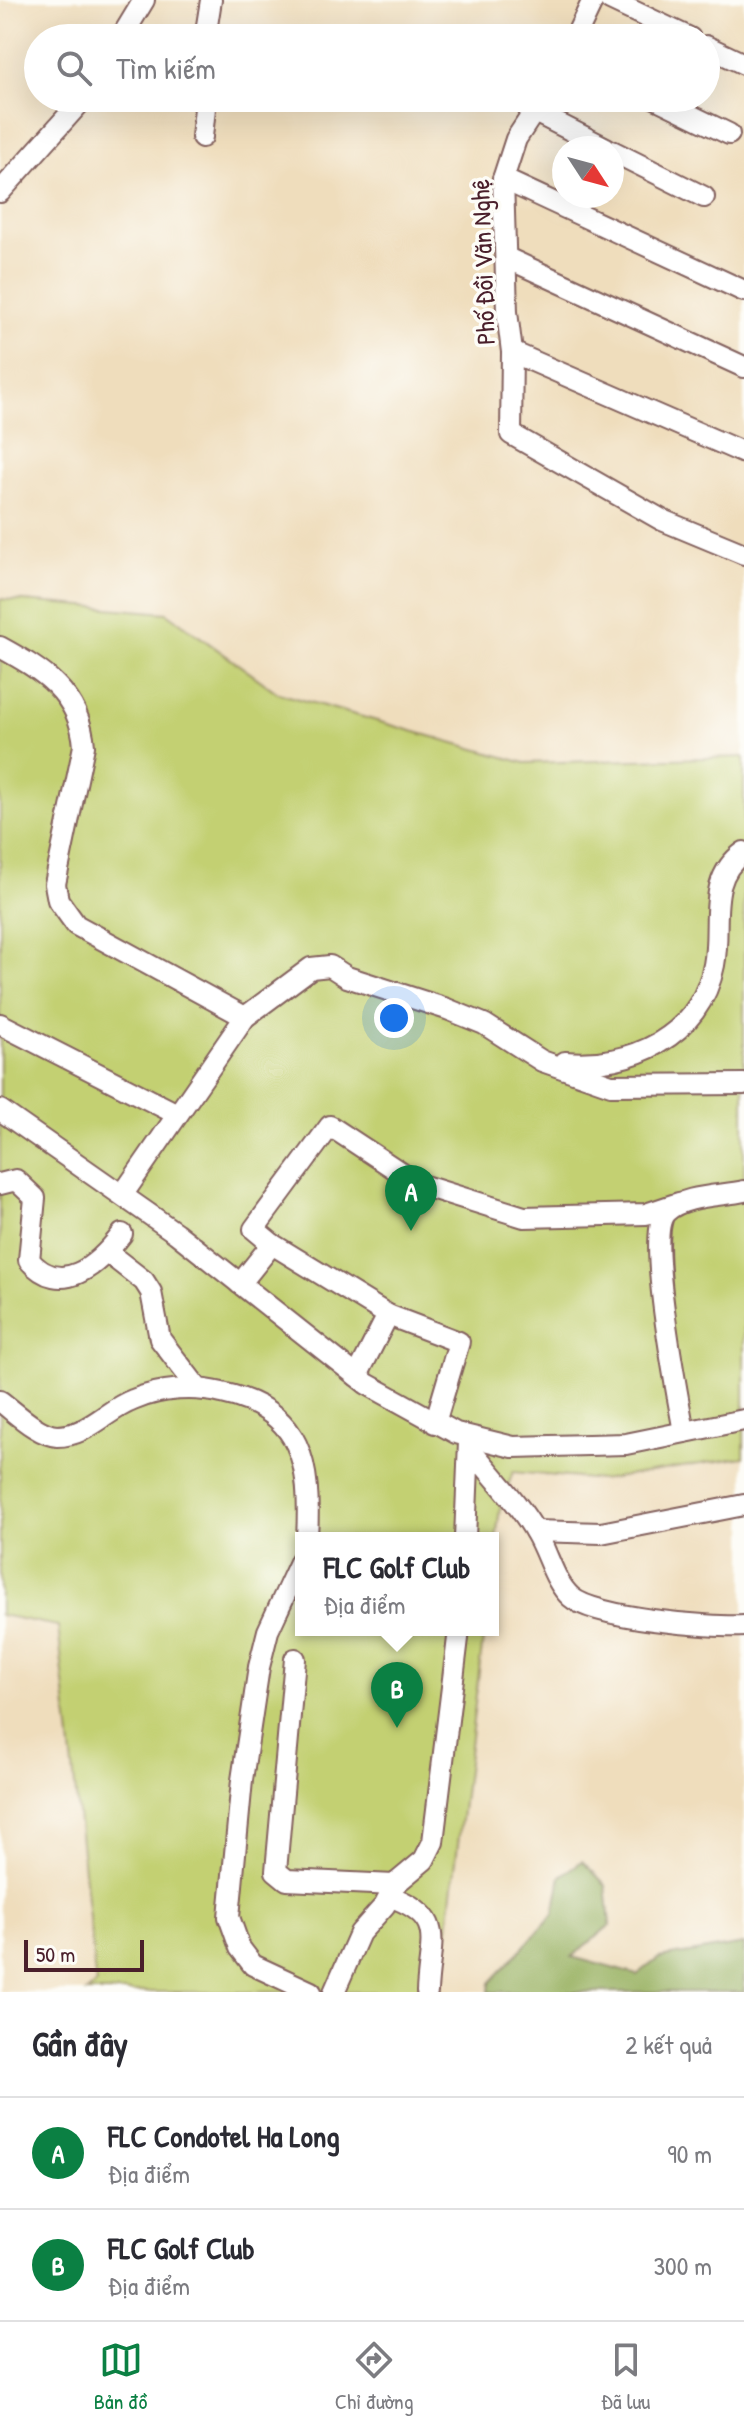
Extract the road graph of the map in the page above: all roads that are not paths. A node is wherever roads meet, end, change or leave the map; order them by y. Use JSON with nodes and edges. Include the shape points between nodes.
{"nodes":[{"id":1,"x":144,"y":0,"type":"edge"},
{"id":2,"x":211,"y":0,"type":"edge"},
{"id":3,"x":593,"y":0,"type":"edge"},
{"id":4,"x":610,"y":0,"type":"edge"},
{"id":5,"x":129,"y":24,"type":"edge"},
{"id":6,"x":207,"y":24,"type":"edge"},
{"id":7,"x":582,"y":24,"type":"edge"},
{"id":8,"x":661,"y":24,"type":"edge"},
{"id":9,"x":720,"y":53,"type":"edge"},
{"id":10,"x":744,"y":64,"type":"edge"},
{"id":11,"x":71,"y":112,"type":"edge"},
{"id":12,"x":205,"y":112,"type":"edge"},
{"id":13,"x":534,"y":112,"type":"edge"},
{"id":14,"x":550,"y":112,"type":"edge"},
{"id":15,"x":684,"y":112,"type":"edge"},
{"id":16,"x":729,"y":134,"type":"dead end"},
{"id":17,"x":587,"y":136,"type":"edge"},
{"id":18,"x":202,"y":137,"type":"dead end"},
{"id":19,"x":624,"y":157,"type":"edge"},
{"id":20,"x":503,"y":179,"type":"junction"},
{"id":21,"x":0,"y":192,"type":"edge"},
{"id":22,"x":704,"y":197,"type":"dead end"},
{"id":23,"x":507,"y":258,"type":"junction"},
{"id":24,"x":744,"y":291,"type":"edge"},
{"id":25,"x":512,"y":352,"type":"junction"},
{"id":26,"x":744,"y":367,"type":"edge"},
{"id":27,"x":744,"y":453,"type":"edge"},
{"id":28,"x":744,"y":554,"type":"edge"},
{"id":29,"x":0,"y":647,"type":"edge"},
{"id":30,"x":744,"y":852,"type":"edge"},
{"id":31,"x":245,"y":1017,"type":"junction"},
{"id":32,"x":0,"y":1024,"type":"edge"},
{"id":33,"x":542,"y":1061,"type":"junction"},
{"id":34,"x":744,"y":1084,"type":"edge"},
{"id":35,"x":0,"y":1110,"type":"edge"},
{"id":36,"x":177,"y":1114,"type":"junction"},
{"id":37,"x":0,"y":1184,"type":"edge"},
{"id":38,"x":744,"y":1191,"type":"edge"},
{"id":39,"x":123,"y":1194,"type":"junction"},
{"id":40,"x":679,"y":1203,"type":"junction"},
{"id":41,"x":122,"y":1234,"type":"dead end"},
{"id":42,"x":272,"y":1244,"type":"junction"},
{"id":43,"x":108,"y":1253,"type":"junction"},
{"id":44,"x":240,"y":1284,"type":"junction"},
{"id":45,"x":388,"y":1315,"type":"junction"},
{"id":46,"x":357,"y":1376,"type":"junction"},
{"id":47,"x":196,"y":1386,"type":"junction"},
{"id":48,"x":0,"y":1401,"type":"edge"},
{"id":49,"x":744,"y":1420,"type":"edge"},
{"id":50,"x":435,"y":1423,"type":"junction"},
{"id":51,"x":684,"y":1432,"type":"junction"},
{"id":52,"x":469,"y":1442,"type":"junction"},
{"id":53,"x":744,"y":1505,"type":"edge"},
{"id":54,"x":535,"y":1531,"type":"junction"},
{"id":55,"x":307,"y":1532,"type":"edge"},
{"id":56,"x":465,"y":1532,"type":"edge"},
{"id":57,"x":295,"y":1573,"type":"edge"},
{"id":58,"x":744,"y":1626,"type":"edge"},
{"id":59,"x":458,"y":1636,"type":"edge"},
{"id":60,"x":295,"y":1659,"type":"dead end"},
{"id":61,"x":391,"y":1890,"type":"junction"},
{"id":62,"x":311,"y":1992,"type":"edge"},
{"id":63,"x":334,"y":1992,"type":"edge"},
{"id":64,"x":427,"y":1992,"type":"edge"}],
"edges":[{"from":1,"to":5,"type":"street"},
{"from":2,"to":6,"type":"street"},
{"from":3,"to":7,"type":"street"},
{"from":4,"to":8,"type":"street"},
{"from":9,"to":10,"type":"street"},
{"from":11,"to":21,"type":"street"},
{"from":12,"to":18,"type":"street"},
{"from":13,"to":20,"type":"street","name":"Phố Đồi Văn Nghệ","via":[[516,139]]},
{"from":14,"to":17,"type":"street"},
{"from":15,"to":16,"type":"street"},
{"from":19,"to":22,"type":"street"},
{"from":20,"to":23,"type":"street","name":"Phố Đồi Văn Nghệ"},
{"from":20,"to":24,"type":"street"},
{"from":23,"to":25,"type":"street","name":"Phố Đồi Văn Nghệ"},
{"from":23,"to":26,"type":"street"},
{"from":25,"to":27,"type":"street"},
{"from":25,"to":28,"type":"street","name":"Phố Đồi Văn Nghệ","via":[[511,434],[662,520]]},
{"from":29,"to":31,"type":"street","via":[[64,691],[82,727],[84,746],[55,884],[65,914],[76,925]]},
{"from":30,"to":33,"type":"street","via":[[722,876],[714,964],[706,990],[689,1016],[639,1056],[588,1064]]},
{"from":31,"to":33,"type":"street","via":[[311,968],[330,966],[347,977],[484,1024]]},
{"from":31,"to":36,"type":"street"},
{"from":32,"to":36,"type":"street"},
{"from":33,"to":34,"type":"street","via":[[611,1085]]},
{"from":35,"to":39,"type":"street"},
{"from":36,"to":39,"type":"street"},
{"from":37,"to":43,"type":"street","via":[[16,1180],[35,1198],[29,1260],[40,1273],[66,1279]]},
{"from":38,"to":40,"type":"street"},
{"from":39,"to":44,"type":"street"},
{"from":40,"to":42,"type":"street","via":[[646,1214],[524,1217],[418,1184],[330,1126],[254,1229]]},
{"from":40,"to":51,"type":"street","via":[[660,1222],[658,1266]]},
{"from":41,"to":43,"type":"street"},
{"from":42,"to":44,"type":"street"},
{"from":42,"to":45,"type":"street"},
{"from":43,"to":47,"type":"street","via":[[144,1281],[160,1339]]},
{"from":44,"to":46,"type":"street"},
{"from":45,"to":46,"type":"street"},
{"from":45,"to":50,"type":"street","via":[[459,1342]]},
{"from":46,"to":50,"type":"street"},
{"from":47,"to":48,"type":"street","via":[[136,1398],[92,1426],[53,1436]]},
{"from":47,"to":55,"type":"street","via":[[263,1405],[281,1420],[295,1440],[307,1477]]},
{"from":49,"to":51,"type":"street"},
{"from":50,"to":52,"type":"street"},
{"from":51,"to":52,"type":"street","via":[[626,1444],[513,1447]]},
{"from":52,"to":54,"type":"street"},
{"from":52,"to":56,"type":"street"},
{"from":53,"to":54,"type":"street","via":[[601,1533]]},
{"from":54,"to":58,"type":"street","via":[[562,1587],[575,1601],[668,1623]]},
{"from":57,"to":62,"type":"street","via":[[268,1631],[259,1667],[229,1917],[240,1948],[253,1965]]},
{"from":59,"to":61,"type":"street","via":[[433,1842],[424,1860]]},
{"from":60,"to":61,"type":"street","via":[[276,1871],[287,1880]]},
{"from":61,"to":63,"type":"street","via":[[360,1933]]},
{"from":61,"to":64,"type":"street","via":[[430,1923]]}]}
